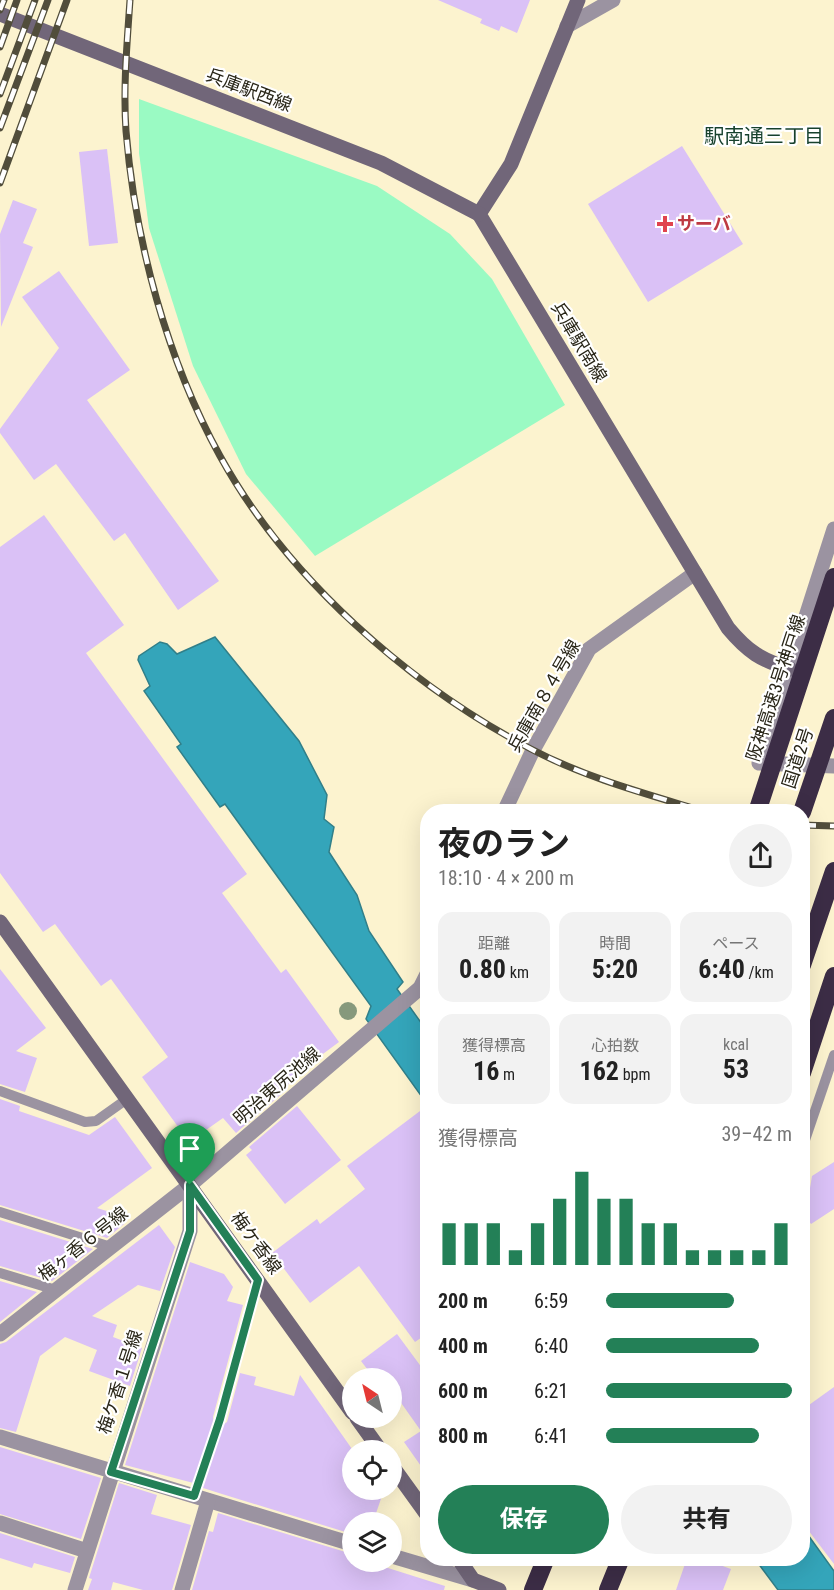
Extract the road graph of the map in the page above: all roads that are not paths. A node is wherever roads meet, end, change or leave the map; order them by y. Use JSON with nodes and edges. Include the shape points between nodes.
{"nodes":[{"id":1,"x":578,"y":0,"type":"edge"},
{"id":2,"x":613,"y":0,"type":"edge"},
{"id":3,"x":0,"y":14,"type":"edge"},
{"id":4,"x":567,"y":26,"type":"junction"},
{"id":5,"x":479,"y":214,"type":"junction"},
{"id":6,"x":834,"y":529,"type":"edge"},
{"id":7,"x":694,"y":573,"type":"junction"},
{"id":8,"x":834,"y":577,"type":"edge"},
{"id":9,"x":790,"y":669,"type":"junction"},
{"id":10,"x":834,"y":718,"type":"edge"},
{"id":11,"x":834,"y":766,"type":"edge"},
{"id":12,"x":508,"y":804,"type":"edge"},
{"id":13,"x":761,"y":804,"type":"edge"},
{"id":14,"x":805,"y":804,"type":"edge"},
{"id":15,"x":834,"y":871,"type":"edge"},
{"id":16,"x":0,"y":922,"type":"edge"},
{"id":17,"x":810,"y":942,"type":"edge"},
{"id":18,"x":834,"y":976,"type":"edge"},
{"id":19,"x":420,"y":988,"type":"edge"},
{"id":20,"x":810,"y":1049,"type":"edge"},
{"id":21,"x":834,"y":1055,"type":"edge"},
{"id":22,"x":0,"y":1090,"type":"edge"},
{"id":23,"x":127,"y":1099,"type":"junction"},
{"id":24,"x":810,"y":1126,"type":"edge"},
{"id":25,"x":190,"y":1185,"type":"junction"},
{"id":26,"x":0,"y":1212,"type":"edge"},
{"id":27,"x":111,"y":1247,"type":"junction"},
{"id":28,"x":0,"y":1273,"type":"edge"},
{"id":29,"x":258,"y":1280,"type":"junction"},
{"id":30,"x":56,"y":1290,"type":"junction"},
{"id":31,"x":0,"y":1334,"type":"edge"},
{"id":32,"x":342,"y":1398,"type":"edge"},
{"id":33,"x":220,"y":1419,"type":"road end"},
{"id":34,"x":0,"y":1437,"type":"edge"},
{"id":35,"x":111,"y":1472,"type":"junction"},
{"id":36,"x":402,"y":1480,"type":"edge"},
{"id":37,"x":201,"y":1499,"type":"junction"},
{"id":38,"x":420,"y":1505,"type":"edge"},
{"id":39,"x":0,"y":1524,"type":"edge"},
{"id":40,"x":342,"y":1541,"type":"edge"},
{"id":41,"x":87,"y":1551,"type":"junction"},
{"id":42,"x":402,"y":1559,"type":"edge"},
{"id":43,"x":420,"y":1564,"type":"edge"},
{"id":44,"x":426,"y":1566,"type":"edge"},
{"id":45,"x":463,"y":1566,"type":"edge"},
{"id":46,"x":532,"y":1566,"type":"edge"},
{"id":47,"x":543,"y":1566,"type":"edge"},
{"id":48,"x":607,"y":1566,"type":"edge"},
{"id":49,"x":618,"y":1566,"type":"edge"},
{"id":50,"x":473,"y":1580,"type":"junction"},
{"id":51,"x":75,"y":1590,"type":"edge"},
{"id":52,"x":182,"y":1590,"type":"edge"},
{"id":53,"x":499,"y":1590,"type":"edge"},
{"id":54,"x":526,"y":1590,"type":"edge"},
{"id":55,"x":533,"y":1590,"type":"edge"},
{"id":56,"x":600,"y":1590,"type":"edge"},
{"id":57,"x":608,"y":1590,"type":"edge"}],
"edges":[{"from":1,"to":4,"type":"street"},
{"from":2,"to":4,"type":"street"},
{"from":3,"to":5,"type":"street","name":"兵庫駅西線","via":[[381,163]]},
{"from":4,"to":5,"type":"street","via":[[511,164]]},
{"from":5,"to":7,"type":"street","name":"兵庫駅南線"},
{"from":6,"to":9,"type":"street"},
{"from":7,"to":9,"type":"street","name":"兵庫駅南線","via":[[744,647],[765,661]]},
{"from":7,"to":12,"type":"street","name":"兵庫南８４号線","via":[[590,649],[533,750]]},
{"from":8,"to":13,"type":"highway","name":"阪神高速3号神戸線","bridge":true},
{"from":9,"to":11,"type":"street","via":[[759,763]]},
{"from":10,"to":14,"type":"highway","name":"国道2号","bridge":true},
{"from":15,"to":17,"type":"highway"},
{"from":16,"to":23,"type":"street","name":"梅ケ香線"},
{"from":18,"to":20,"type":"highway"},
{"from":19,"to":25,"type":"street","name":"明治東尻池線"},
{"from":21,"to":24,"type":"lane"},
{"from":22,"to":23,"type":"lane","via":[[86,1122],[96,1121]]},
{"from":23,"to":25,"type":"street","name":"梅ケ香線"},
{"from":25,"to":27,"type":"street","name":"梅ヶ香６号線"},
{"from":25,"to":29,"type":"street","name":"梅ケ香線"},
{"from":25,"to":35,"type":"street","name":"梅ケ香１号線","via":[[190,1231]]},
{"from":26,"to":27,"type":"lane"},
{"from":27,"to":30,"type":"street","name":"梅ヶ香６号線"},
{"from":28,"to":30,"type":"lane"},
{"from":29,"to":32,"type":"street","name":"梅ケ香線"},
{"from":29,"to":33,"type":"lane"},
{"from":30,"to":31,"type":"street","name":"梅ヶ香６号線"},
{"from":34,"to":35,"type":"street"},
{"from":35,"to":37,"type":"street"},
{"from":35,"to":41,"type":"street","name":"梅ケ香１号線"},
{"from":36,"to":38,"type":"street"},
{"from":37,"to":40,"type":"street"},
{"from":37,"to":52,"type":"street"},
{"from":39,"to":41,"type":"street"},
{"from":41,"to":51,"type":"street","name":"梅ケ香１号線"},
{"from":42,"to":43,"type":"street"},
{"from":44,"to":50,"type":"street"},
{"from":45,"to":50,"type":"street"},
{"from":46,"to":54,"type":"highway"},
{"from":47,"to":55,"type":"highway"},
{"from":48,"to":56,"type":"highway"},
{"from":49,"to":57,"type":"highway"},
{"from":50,"to":53,"type":"street"}]}
